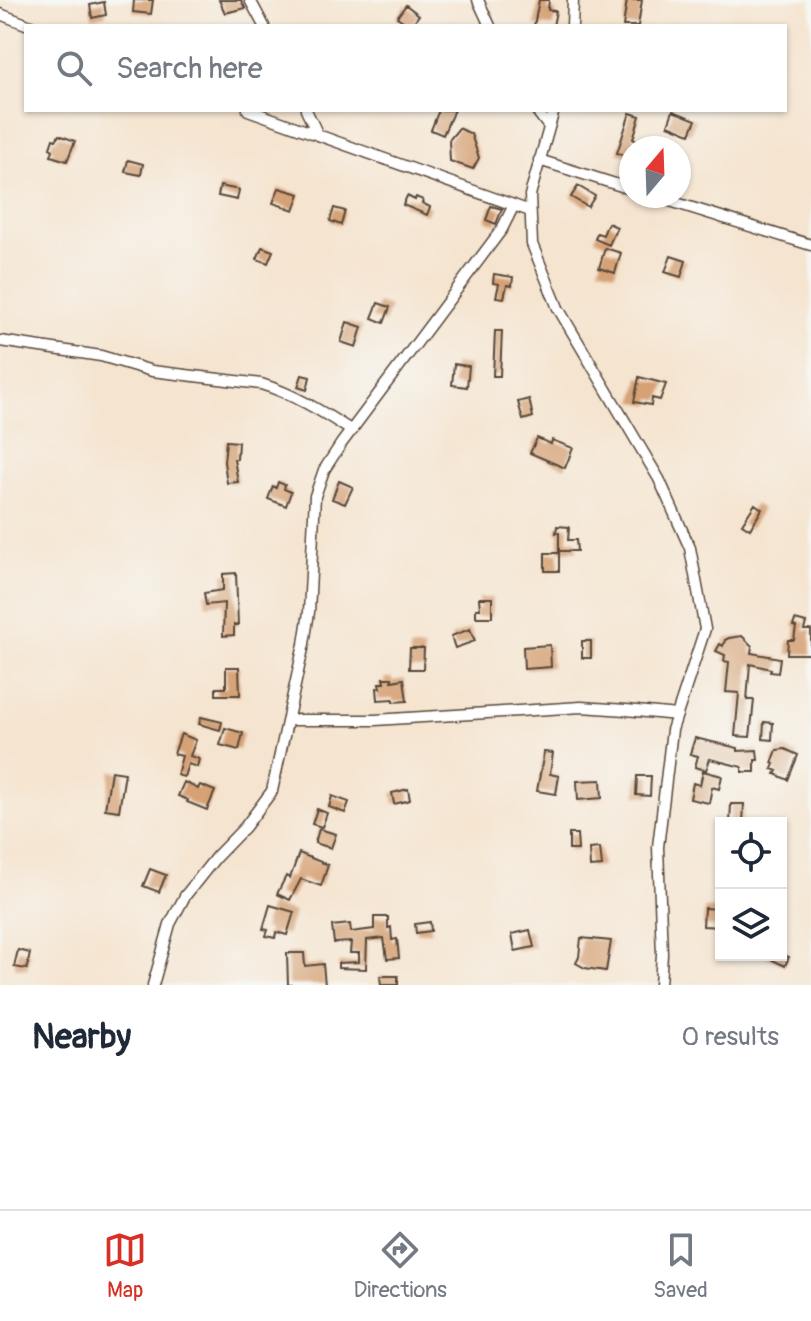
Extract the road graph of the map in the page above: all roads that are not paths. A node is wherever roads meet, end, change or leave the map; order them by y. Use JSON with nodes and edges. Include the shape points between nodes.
{"nodes":[{"id":1,"x":250,"y":0,"type":"edge"},
{"id":2,"x":478,"y":0,"type":"edge"},
{"id":3,"x":573,"y":0,"type":"edge"},
{"id":4,"x":0,"y":14,"type":"edge"},
{"id":5,"x":26,"y":24,"type":"edge"},
{"id":6,"x":263,"y":24,"type":"edge"},
{"id":7,"x":489,"y":24,"type":"edge"},
{"id":8,"x":572,"y":24,"type":"edge"},
{"id":9,"x":254,"y":112,"type":"edge"},
{"id":10,"x":307,"y":112,"type":"edge"},
{"id":11,"x":538,"y":112,"type":"edge"},
{"id":12,"x":553,"y":112,"type":"edge"},
{"id":13,"x":549,"y":127,"type":"junction"},
{"id":14,"x":318,"y":135,"type":"junction"},
{"id":15,"x":539,"y":160,"type":"junction"},
{"id":16,"x":619,"y":185,"type":"edge"},
{"id":17,"x":514,"y":205,"type":"junction"},
{"id":18,"x":691,"y":208,"type":"edge"},
{"id":19,"x":530,"y":211,"type":"junction"},
{"id":20,"x":811,"y":245,"type":"edge"},
{"id":21,"x":0,"y":341,"type":"edge"},
{"id":22,"x":352,"y":431,"type":"junction"},
{"id":23,"x":677,"y":715,"type":"junction"},
{"id":24,"x":288,"y":720,"type":"junction"},
{"id":25,"x":153,"y":985,"type":"edge"},
{"id":26,"x":660,"y":985,"type":"edge"}],
"edges":[{"from":1,"to":6,"type":"street"},
{"from":2,"to":7,"type":"street"},
{"from":3,"to":8,"type":"street"},
{"from":4,"to":5,"type":"street"},
{"from":9,"to":14,"type":"street"},
{"from":10,"to":14,"type":"street"},
{"from":11,"to":13,"type":"street"},
{"from":12,"to":13,"type":"street"},
{"from":13,"to":15,"type":"street"},
{"from":14,"to":17,"type":"street"},
{"from":15,"to":16,"type":"street"},
{"from":15,"to":19,"type":"street"},
{"from":17,"to":19,"type":"street"},
{"from":17,"to":22,"type":"street","via":[[502,229]]},
{"from":18,"to":20,"type":"street"},
{"from":19,"to":23,"type":"street","via":[[532,244],[558,308],[659,479],[690,548],[705,629]]},
{"from":21,"to":22,"type":"street","via":[[101,356],[152,371],[261,384]]},
{"from":22,"to":24,"type":"street","via":[[324,470],[315,496],[309,612]]},
{"from":23,"to":24,"type":"street","via":[[581,707]]},
{"from":23,"to":26,"type":"street","via":[[658,847]]},
{"from":24,"to":25,"type":"street","via":[[272,791],[185,896],[170,924]]}]}
